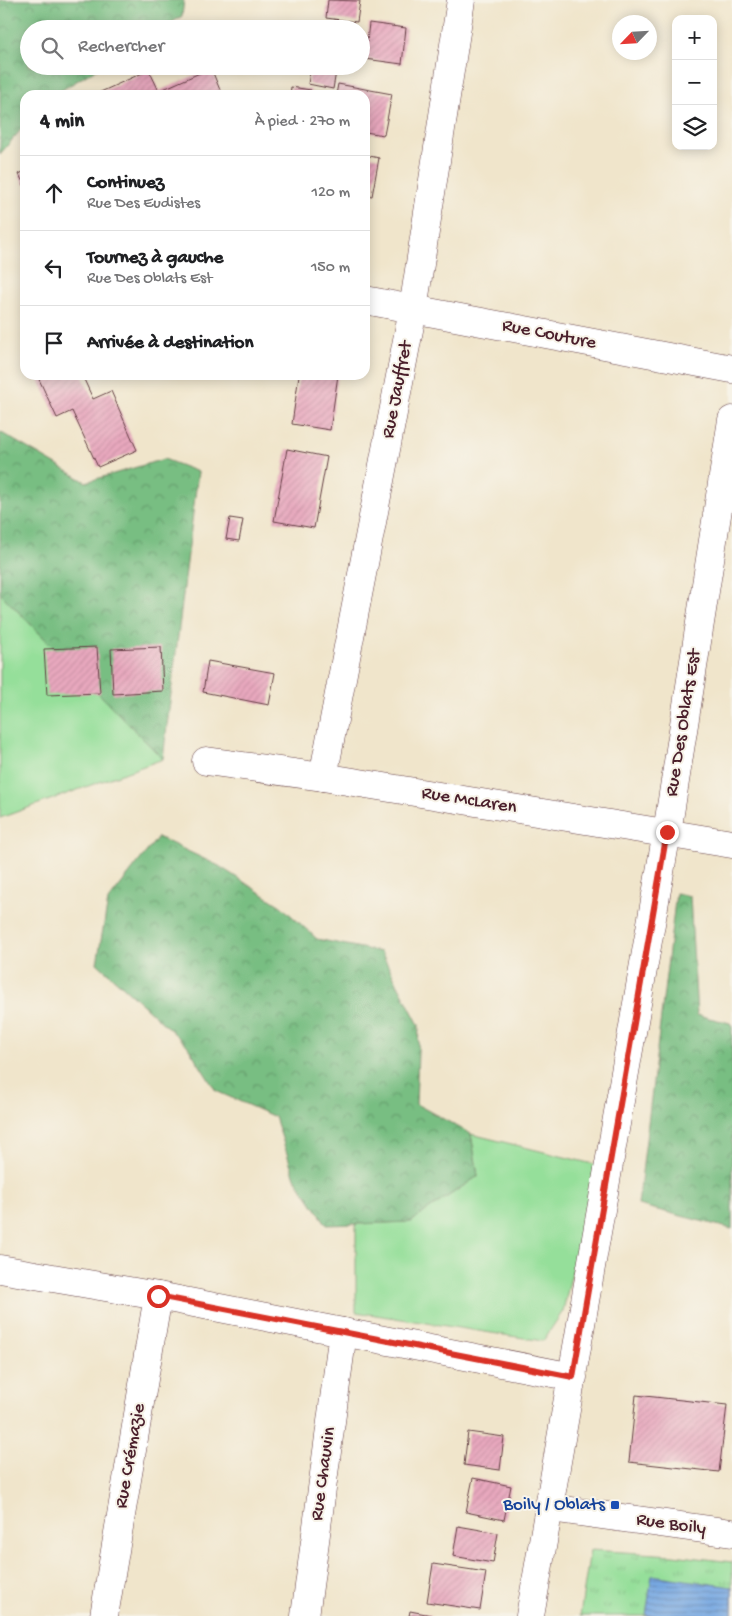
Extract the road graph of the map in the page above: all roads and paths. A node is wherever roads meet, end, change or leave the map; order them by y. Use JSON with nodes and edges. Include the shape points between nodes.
{"nodes":[{"id":1,"x":462,"y":0,"type":"edge"},
{"id":2,"x":370,"y":301,"type":"edge"},
{"id":3,"x":413,"y":309,"type":"junction"},
{"id":4,"x":732,"y":369,"type":"edge"},
{"id":5,"x":732,"y":420,"type":"edge"},
{"id":6,"x":206,"y":761,"type":"dead end"},
{"id":7,"x":323,"y":777,"type":"junction"},
{"id":8,"x":667,"y":832,"type":"junction"},
{"id":9,"x":732,"y":844,"type":"edge"},
{"id":10,"x":0,"y":1269,"type":"edge"},
{"id":11,"x":158,"y":1296,"type":"junction"},
{"id":12,"x":343,"y":1332,"type":"junction"},
{"id":13,"x":573,"y":1377,"type":"junction"},
{"id":14,"x":550,"y":1508,"type":"junction"},
{"id":15,"x":732,"y":1533,"type":"edge"},
{"id":16,"x":104,"y":1616,"type":"edge"},
{"id":17,"x":305,"y":1616,"type":"edge"},
{"id":18,"x":530,"y":1616,"type":"edge"}],
"edges":[{"from":1,"to":3,"type":"street","name":"Rue Jauffret"},
{"from":2,"to":3,"type":"street","name":"Rue Couture"},
{"from":3,"to":4,"type":"street","name":"Rue Couture"},
{"from":3,"to":7,"type":"street","name":"Rue Jauffret"},
{"from":5,"to":8,"type":"street","name":"Rue Des Oblats Est"},
{"from":6,"to":7,"type":"street","name":"Rue McLaren"},
{"from":7,"to":8,"type":"street","name":"Rue McLaren"},
{"from":8,"to":9,"type":"street","name":"Rue McLaren"},
{"from":8,"to":13,"type":"street","name":"Rue Des Oblats Est"},
{"from":10,"to":11,"type":"street"},
{"from":11,"to":12,"type":"street"},
{"from":11,"to":16,"type":"street","name":"Rue Crémazie"},
{"from":12,"to":13,"type":"street"},
{"from":12,"to":17,"type":"street","name":"Rue Chauvin"},
{"from":13,"to":14,"type":"street","name":"Rue Des Oblats Est"},
{"from":14,"to":15,"type":"street","name":"Rue Boily"},
{"from":14,"to":18,"type":"street","name":"Rue Des Oblats Est"}]}
